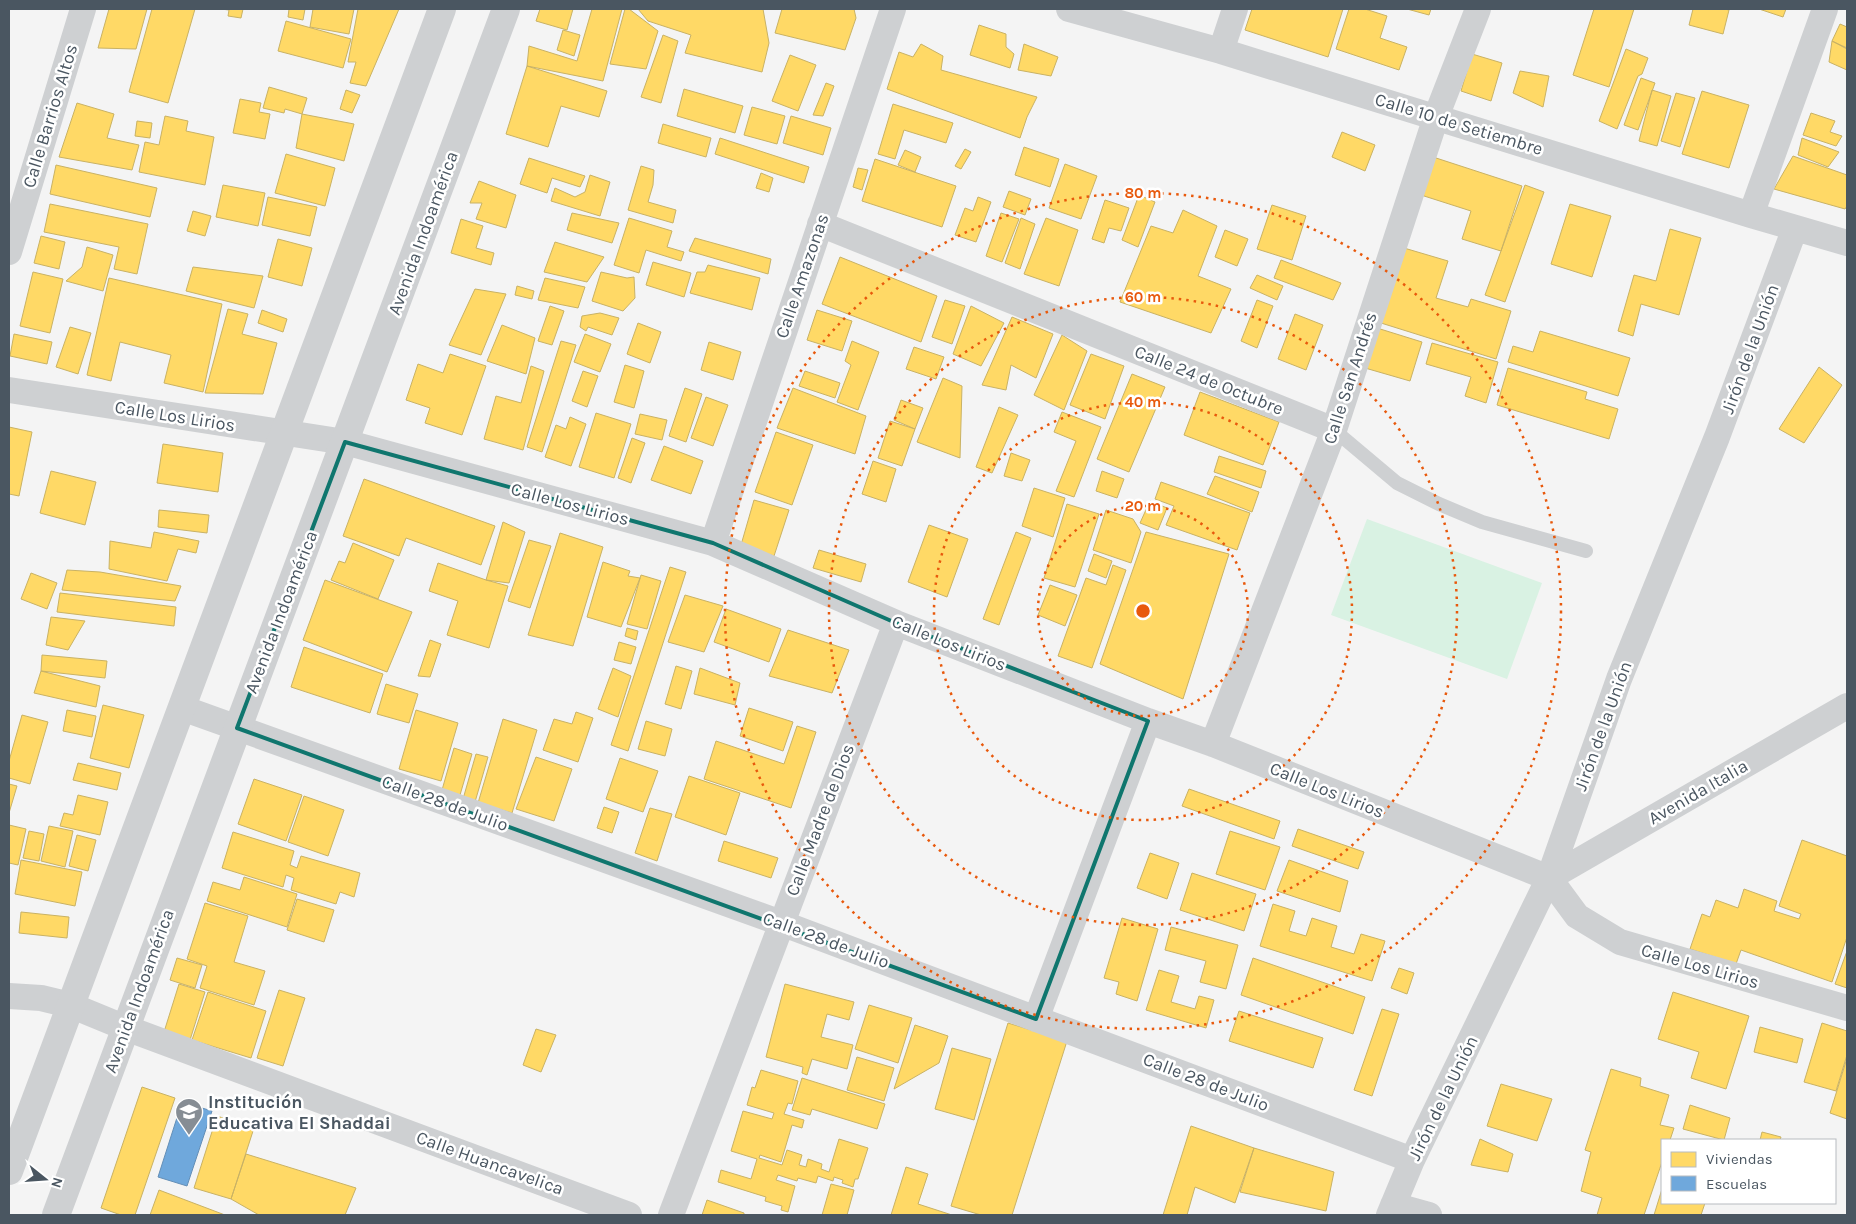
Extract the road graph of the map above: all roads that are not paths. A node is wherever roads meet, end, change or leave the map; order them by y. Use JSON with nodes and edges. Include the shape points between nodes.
{"nodes":[{"id":1,"x":83,"y":9,"type":"edge"},
{"id":2,"x":442,"y":9,"type":"edge"},
{"id":3,"x":506,"y":9,"type":"edge"},
{"id":4,"x":893,"y":9,"type":"edge"},
{"id":5,"x":1070,"y":9,"type":"edge"},
{"id":6,"x":1236,"y":9,"type":"edge"},
{"id":7,"x":1478,"y":9,"type":"edge"},
{"id":8,"x":1825,"y":9,"type":"edge"},
{"id":9,"x":1221,"y":51,"type":"junction"},
{"id":10,"x":1436,"y":116,"type":"junction"},
{"id":11,"x":1751,"y":215,"type":"junction"},
{"id":12,"x":820,"y":224,"type":"junction"},
{"id":13,"x":1795,"y":228,"type":"junction"},
{"id":14,"x":1847,"y":242,"type":"edge"},
{"id":15,"x":9,"y":252,"type":"edge"},
{"id":16,"x":9,"y":390,"type":"edge"},
{"id":17,"x":1334,"y":430,"type":"junction"},
{"id":18,"x":284,"y":434,"type":"junction"},
{"id":19,"x":345,"y":442,"type":"junction"},
{"id":20,"x":713,"y":543,"type":"junction"},
{"id":21,"x":1586,"y":551,"type":"dead end"},
{"id":22,"x":896,"y":622,"type":"junction"},
{"id":23,"x":1847,"y":706,"type":"edge"},
{"id":24,"x":182,"y":708,"type":"junction"},
{"id":25,"x":1148,"y":721,"type":"junction"},
{"id":26,"x":237,"y":728,"type":"junction"},
{"id":27,"x":1213,"y":744,"type":"junction"},
{"id":28,"x":1549,"y":878,"type":"junction"},
{"id":29,"x":781,"y":923,"type":"junction"},
{"id":30,"x":9,"y":996,"type":"edge"},
{"id":31,"x":70,"y":1005,"type":"junction"},
{"id":32,"x":1847,"y":1008,"type":"edge"},
{"id":33,"x":1036,"y":1018,"type":"junction"},
{"id":34,"x":126,"y":1028,"type":"junction"},
{"id":35,"x":1412,"y":1160,"type":"junction"},
{"id":36,"x":9,"y":1171,"type":"edge"},
{"id":37,"x":1391,"y":1210,"type":"edge"},
{"id":38,"x":56,"y":1215,"type":"edge"},
{"id":39,"x":629,"y":1215,"type":"edge"},
{"id":40,"x":672,"y":1215,"type":"edge"},
{"id":41,"x":1430,"y":1215,"type":"edge"}],
"edges":[{"from":1,"to":15,"type":"street","name":"Calle Barrios Altos"},
{"from":2,"to":18,"type":"street"},
{"from":3,"to":19,"type":"street","name":"Avenida Indoamérica"},
{"from":4,"to":12,"type":"street","name":"Calle Amazonas"},
{"from":5,"to":9,"type":"street","name":"Calle 10 de Setiembre"},
{"from":6,"to":9,"type":"street"},
{"from":7,"to":10,"type":"street","name":"Calle San Andrés"},
{"from":8,"to":11,"type":"street"},
{"from":9,"to":10,"type":"street","name":"Calle 10 de Setiembre"},
{"from":10,"to":11,"type":"street","name":"Calle 10 de Setiembre"},
{"from":10,"to":17,"type":"street","name":"Calle San Andrés"},
{"from":11,"to":13,"type":"street","name":"Calle 10 de Setiembre"},
{"from":12,"to":17,"type":"street","name":"Calle 24 de Octubre"},
{"from":12,"to":20,"type":"street","name":"Calle Amazonas"},
{"from":13,"to":14,"type":"street","name":"Calle 10 de Setiembre"},
{"from":13,"to":28,"type":"street","name":"Jirón de la Unión","via":[[1717,437],[1618,679]]},
{"from":16,"to":18,"type":"street","name":"Calle Los Lirios"},
{"from":17,"to":21,"type":"lane","name":"Calle 24 de Octubre","via":[[1397,483],[1438,504],[1482,522]]},
{"from":17,"to":27,"type":"street","name":"Calle San Andrés"},
{"from":18,"to":19,"type":"street","name":"Calle Los Lirios"},
{"from":18,"to":24,"type":"street"},
{"from":19,"to":20,"type":"street","name":"Calle Los Lirios"},
{"from":19,"to":26,"type":"street","name":"Avenida Indoamérica"},
{"from":20,"to":22,"type":"street","name":"Calle Los Lirios"},
{"from":22,"to":25,"type":"street","name":"Calle Los Lirios"},
{"from":22,"to":29,"type":"street","name":"Calle Madre de Dios"},
{"from":23,"to":28,"type":"street","name":"Avenida Italia"},
{"from":24,"to":26,"type":"street","name":"Calle 28 de Julio"},
{"from":24,"to":31,"type":"street"},
{"from":25,"to":27,"type":"street","name":"Calle Los Lirios"},
{"from":25,"to":33,"type":"street"},
{"from":26,"to":29,"type":"street","name":"Calle 28 de Julio"},
{"from":26,"to":34,"type":"street","name":"Avenida Indoamérica"},
{"from":27,"to":28,"type":"street","name":"Calle Los Lirios"},
{"from":28,"to":32,"type":"street","name":"Calle Los Lirios","via":[[1577,916],[1620,942]]},
{"from":28,"to":35,"type":"street","name":"Jirón de la Unión"},
{"from":29,"to":33,"type":"street","name":"Calle 28 de Julio"},
{"from":29,"to":40,"type":"street","name":"Calle Madre de Dios"},
{"from":30,"to":31,"type":"street","name":"Calle Huancavelica","via":[[41,998]]},
{"from":31,"to":34,"type":"street","name":"Calle Huancavelica"},
{"from":31,"to":36,"type":"street"},
{"from":33,"to":35,"type":"street","name":"Calle 28 de Julio"},
{"from":34,"to":38,"type":"street","name":"Avenida Indoamérica"},
{"from":34,"to":39,"type":"street","name":"Calle Huancavelica"},
{"from":35,"to":37,"type":"street","name":"Jirón de la Unión"},
{"from":37,"to":41,"type":"street"}]}
